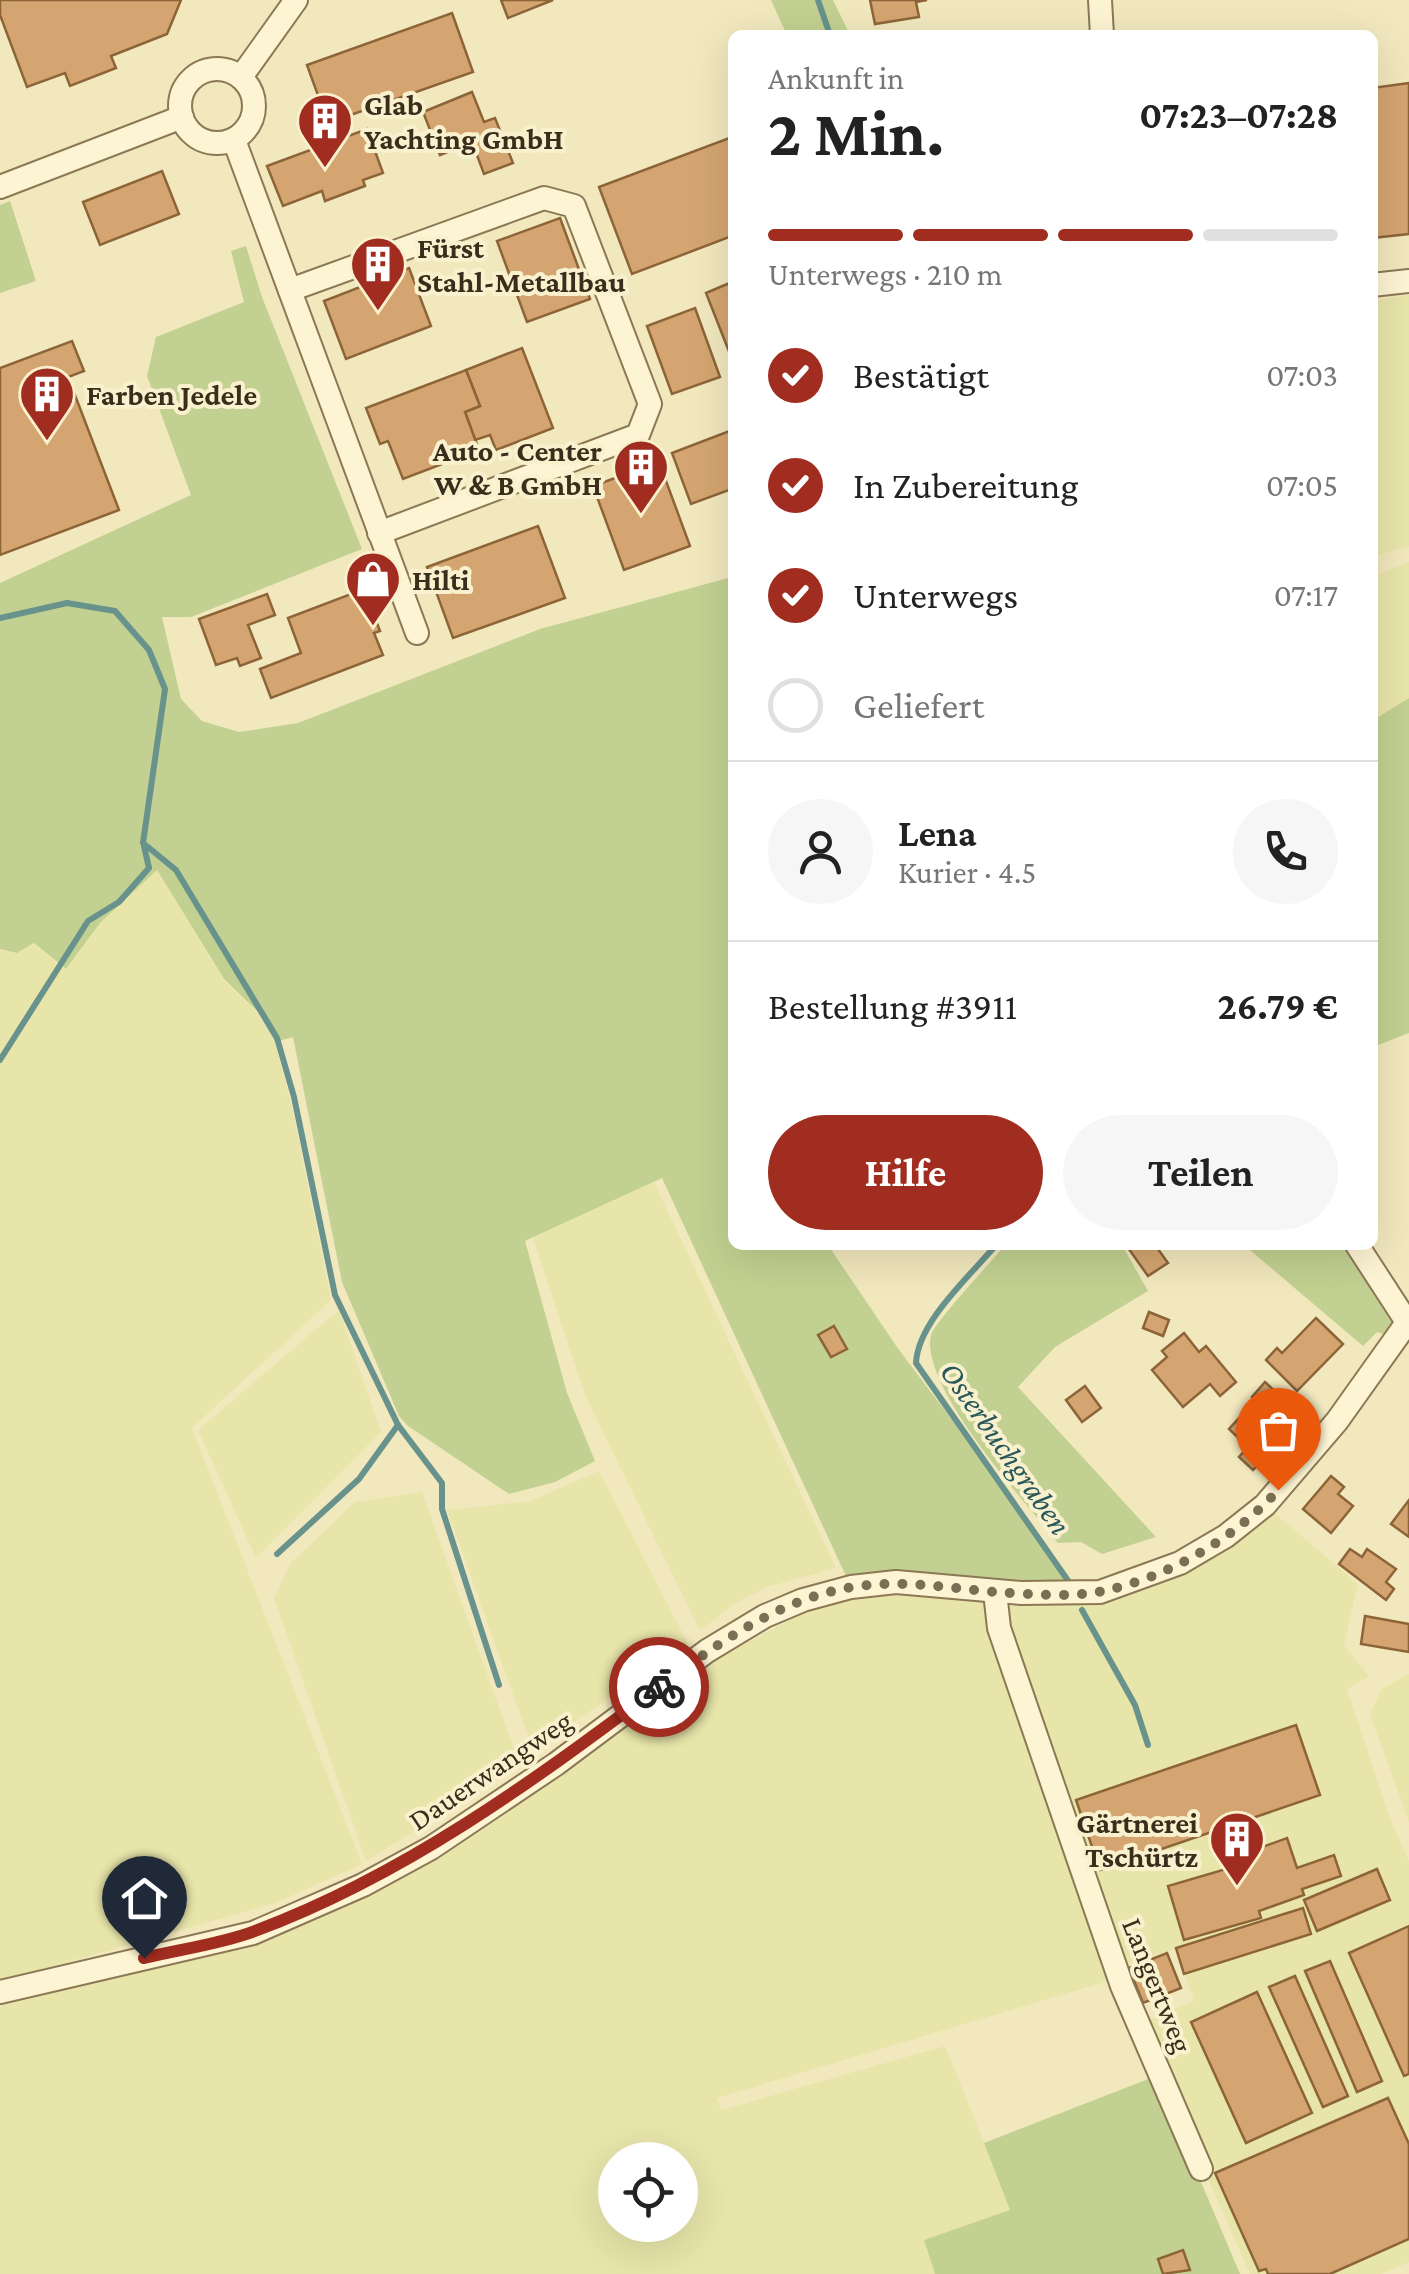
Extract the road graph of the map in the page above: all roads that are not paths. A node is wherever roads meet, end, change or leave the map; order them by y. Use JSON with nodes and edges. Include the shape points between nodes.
{"nodes":[{"id":1,"x":296,"y":0,"type":"edge"},
{"id":2,"x":1100,"y":0,"type":"edge"},
{"id":3,"x":1102,"y":30,"type":"edge"},
{"id":4,"x":241,"y":77,"type":"junction"},
{"id":5,"x":182,"y":118,"type":"junction"},
{"id":6,"x":234,"y":140,"type":"junction"},
{"id":7,"x":0,"y":187,"type":"edge"},
{"id":8,"x":1409,"y":281,"type":"edge"},
{"id":9,"x":1378,"y":284,"type":"edge"},
{"id":10,"x":290,"y":290,"type":"junction"},
{"id":11,"x":379,"y":532,"type":"junction"},
{"id":12,"x":417,"y":634,"type":"dead end"},
{"id":13,"x":1360,"y":1250,"type":"edge"},
{"id":14,"x":1408,"y":1321,"type":"edge"},
{"id":15,"x":994,"y":1592,"type":"junction"},
{"id":16,"x":0,"y":1992,"type":"edge"},
{"id":17,"x":1200,"y":2169,"type":"dead end"}],
"edges":[{"from":1,"to":4,"type":"street"},
{"from":2,"to":3,"type":"street"},
{"from":4,"to":5,"type":"street","via":[[215,69],[200,73],[182,94]]},
{"from":4,"to":6,"type":"street","via":[[254,103],[252,119]]},
{"from":5,"to":6,"type":"street","via":[[204,141]]},
{"from":5,"to":7,"type":"street"},
{"from":6,"to":10,"type":"street"},
{"from":8,"to":9,"type":"street"},
{"from":10,"to":11,"type":"street"},
{"from":10,"to":11,"type":"street","via":[[544,198],[574,206],[650,404],[638,435]]},
{"from":11,"to":12,"type":"street"},
{"from":13,"to":14,"type":"street"},
{"from":14,"to":15,"type":"street","name":"Dauerwangweg","via":[[1325,1435],[1265,1505],[1226,1536],[1162,1571],[1100,1592]]},
{"from":15,"to":16,"type":"street","name":"Dauerwangweg","via":[[896,1582],[803,1600],[706,1652],[556,1764],[431,1848],[363,1884],[252,1932]]},
{"from":15,"to":17,"type":"street","name":"Langertweg","via":[[999,1628],[1122,1986]]}]}
